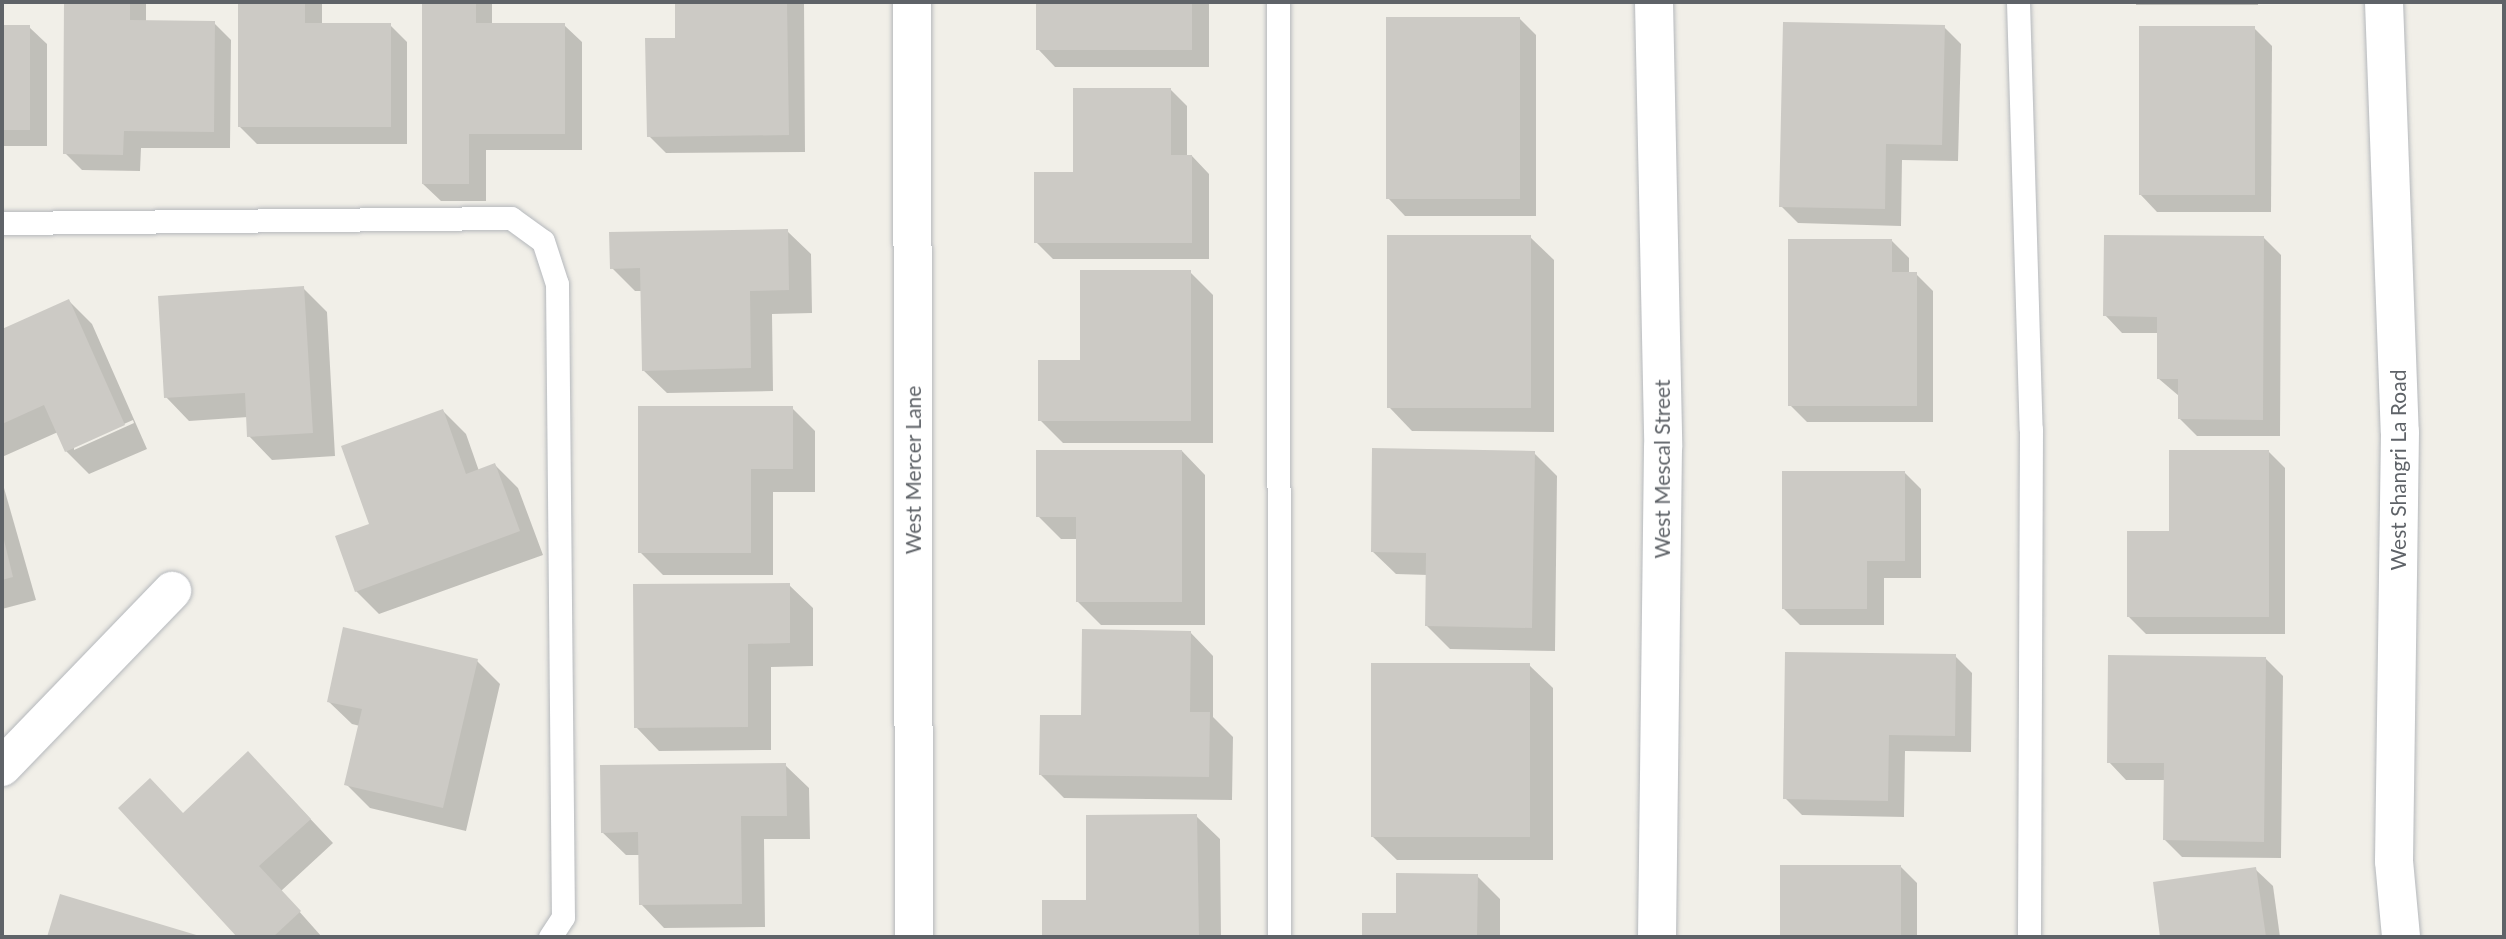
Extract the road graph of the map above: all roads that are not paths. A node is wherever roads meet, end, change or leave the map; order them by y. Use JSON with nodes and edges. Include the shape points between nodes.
{"nodes":[{"id":1,"x":912,"y":2,"type":"edge"},
{"id":2,"x":1279,"y":2,"type":"edge"},
{"id":3,"x":1654,"y":2,"type":"edge"},
{"id":4,"x":2018,"y":2,"type":"edge"},
{"id":5,"x":2384,"y":2,"type":"edge"},
{"id":6,"x":2,"y":223,"type":"edge"},
{"id":7,"x":172,"y":591,"type":"dead end"},
{"id":8,"x":2,"y":766,"type":"edge"},
{"id":9,"x":550,"y":937,"type":"edge"},
{"id":10,"x":914,"y":937,"type":"edge"},
{"id":11,"x":1279,"y":937,"type":"edge"},
{"id":12,"x":1657,"y":937,"type":"edge"},
{"id":13,"x":2029,"y":937,"type":"edge"},
{"id":14,"x":2401,"y":937,"type":"edge"}],
"edges":[{"from":1,"to":10,"type":"street","name":"West Mercer Lane"},
{"from":2,"to":11,"type":"lane"},
{"from":3,"to":12,"type":"street","name":"West Mescal Street","via":[[1663,447]]},
{"from":4,"to":13,"type":"lane","via":[[2031,429]]},
{"from":5,"to":14,"type":"street","name":"West Shangri La Road","via":[[2400,432],[2394,861]]},
{"from":6,"to":9,"type":"lane","via":[[511,218],[543,241],[557,284],[563,917]]},
{"from":7,"to":8,"type":"street"}]}
